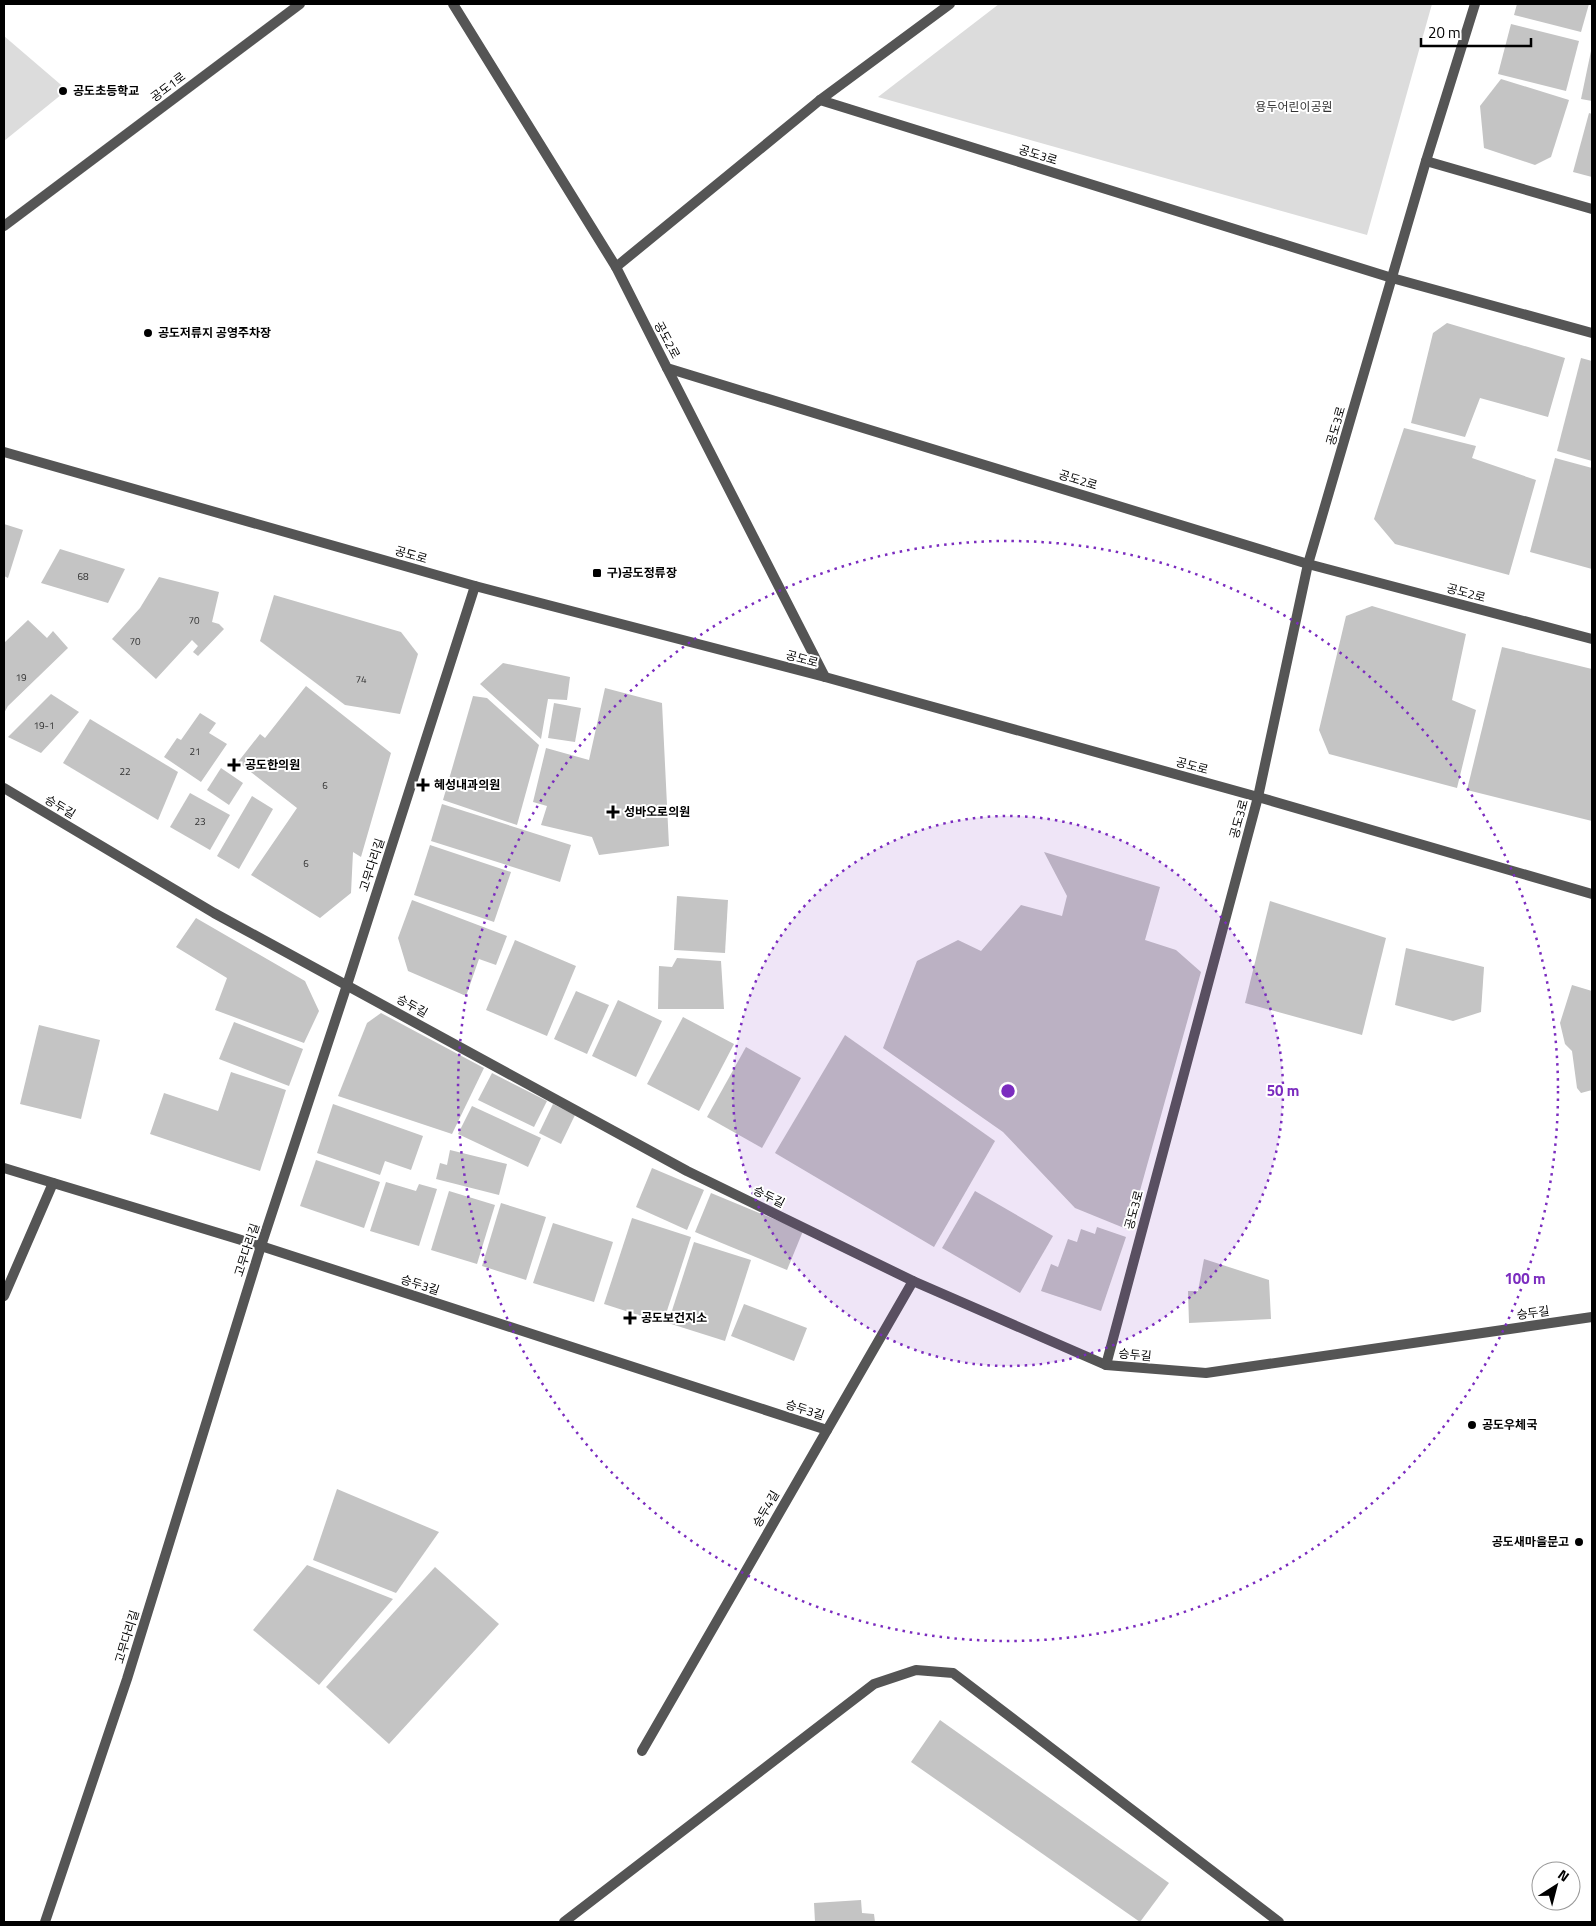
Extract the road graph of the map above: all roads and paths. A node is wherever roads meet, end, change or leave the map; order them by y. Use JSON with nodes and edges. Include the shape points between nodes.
{"nodes":[{"id":1,"x":300,"y":4,"type":"edge"},
{"id":2,"x":453,"y":4,"type":"edge"},
{"id":3,"x":950,"y":4,"type":"edge"},
{"id":4,"x":1475,"y":4,"type":"edge"},
{"id":5,"x":820,"y":100,"type":"junction"},
{"id":6,"x":1426,"y":160,"type":"junction"},
{"id":7,"x":1592,"y":209,"type":"edge"},
{"id":8,"x":4,"y":226,"type":"edge"},
{"id":9,"x":616,"y":267,"type":"junction"},
{"id":10,"x":1392,"y":278,"type":"junction"},
{"id":11,"x":1592,"y":333,"type":"edge"},
{"id":12,"x":667,"y":368,"type":"junction"},
{"id":13,"x":4,"y":452,"type":"edge"},
{"id":14,"x":1308,"y":564,"type":"junction"},
{"id":15,"x":475,"y":586,"type":"junction"},
{"id":16,"x":1592,"y":640,"type":"edge"},
{"id":17,"x":824,"y":678,"type":"junction"},
{"id":18,"x":4,"y":788,"type":"edge"},
{"id":19,"x":1258,"y":797,"type":"junction"},
{"id":20,"x":1592,"y":894,"type":"edge"},
{"id":21,"x":347,"y":985,"type":"junction"},
{"id":22,"x":4,"y":1168,"type":"edge"},
{"id":23,"x":53,"y":1183,"type":"junction"},
{"id":24,"x":261,"y":1246,"type":"junction"},
{"id":25,"x":913,"y":1281,"type":"junction"},
{"id":26,"x":4,"y":1296,"type":"edge"},
{"id":27,"x":1592,"y":1318,"type":"edge"},
{"id":28,"x":1106,"y":1366,"type":"junction"},
{"id":29,"x":827,"y":1430,"type":"junction"},
{"id":30,"x":642,"y":1751,"type":"dead end"},
{"id":31,"x":45,"y":1922,"type":"edge"},
{"id":32,"x":564,"y":1922,"type":"edge"},
{"id":33,"x":1278,"y":1922,"type":"edge"}],
"edges":[{"from":1,"to":8,"type":"street","name":"공도1로"},
{"from":2,"to":9,"type":"street","name":"공도2로"},
{"from":3,"to":5,"type":"street"},
{"from":4,"to":6,"type":"street","name":"공도3로"},
{"from":5,"to":9,"type":"street"},
{"from":5,"to":10,"type":"street","name":"공도3로"},
{"from":6,"to":7,"type":"street"},
{"from":6,"to":10,"type":"street","name":"공도3로"},
{"from":9,"to":12,"type":"street","name":"공도2로"},
{"from":10,"to":11,"type":"street","name":"공도3로"},
{"from":10,"to":14,"type":"street","name":"공도3로"},
{"from":12,"to":14,"type":"street","name":"공도2로"},
{"from":12,"to":17,"type":"street"},
{"from":13,"to":15,"type":"street","name":"공도로"},
{"from":14,"to":16,"type":"street","name":"공도2로"},
{"from":14,"to":19,"type":"street","name":"공도3로"},
{"from":15,"to":17,"type":"street","name":"공도로"},
{"from":15,"to":21,"type":"street","name":"고무다리길"},
{"from":17,"to":19,"type":"street","name":"공도로"},
{"from":18,"to":21,"type":"street","name":"승두길","via":[[214,913]]},
{"from":19,"to":20,"type":"street","name":"공도로"},
{"from":19,"to":28,"type":"street","name":"공도3로"},
{"from":21,"to":24,"type":"street","name":"고무다리길"},
{"from":21,"to":25,"type":"street","name":"승두길","via":[[687,1171]]},
{"from":22,"to":23,"type":"street","name":"승두3길"},
{"from":23,"to":24,"type":"street","name":"승두3길"},
{"from":23,"to":26,"type":"street"},
{"from":24,"to":29,"type":"street","name":"승두3길"},
{"from":24,"to":31,"type":"street","name":"고무다리길","via":[[127,1679]]},
{"from":25,"to":28,"type":"street","name":"승두길"},
{"from":25,"to":29,"type":"street","name":"승두4길"},
{"from":27,"to":28,"type":"street","name":"승두길","via":[[1206,1373]]},
{"from":29,"to":30,"type":"street","name":"승두4길"},
{"from":32,"to":33,"type":"street","via":[[874,1684],[916,1670],[953,1673]]}]}
